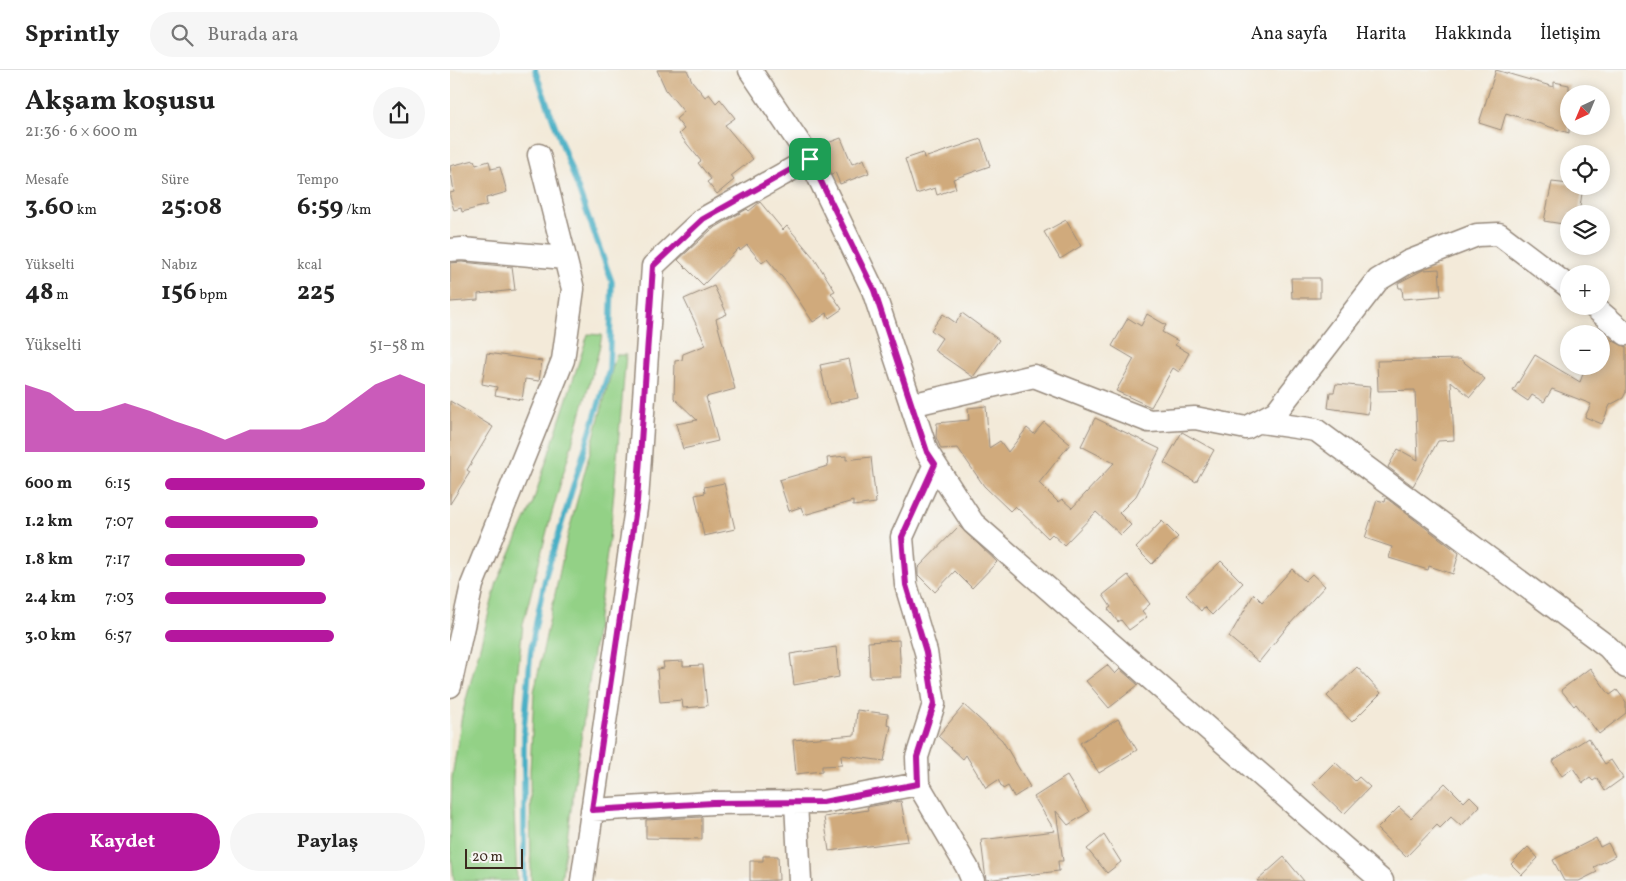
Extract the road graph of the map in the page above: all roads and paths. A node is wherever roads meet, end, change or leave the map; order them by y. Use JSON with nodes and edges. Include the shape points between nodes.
{"nodes":[{"id":1,"x":750,"y":70,"type":"edge"},
{"id":2,"x":539,"y":155,"type":"dead end"},
{"id":3,"x":810,"y":159,"type":"junction"},
{"id":4,"x":450,"y":250,"type":"edge"},
{"id":5,"x":565,"y":258,"type":"junction"},
{"id":6,"x":1560,"y":280,"type":"edge"},
{"id":7,"x":1604,"y":315,"type":"edge"},
{"id":8,"x":1626,"y":334,"type":"edge"},
{"id":9,"x":911,"y":405,"type":"junction"},
{"id":10,"x":1261,"y":422,"type":"junction"},
{"id":11,"x":935,"y":464,"type":"junction"},
{"id":12,"x":1626,"y":667,"type":"edge"},
{"id":13,"x":450,"y":686,"type":"edge"},
{"id":14,"x":918,"y":784,"type":"junction"},
{"id":15,"x":796,"y":802,"type":"junction"},
{"id":16,"x":592,"y":810,"type":"junction"},
{"id":17,"x":582,"y":881,"type":"edge"},
{"id":18,"x":800,"y":881,"type":"edge"},
{"id":19,"x":973,"y":881,"type":"edge"},
{"id":20,"x":1382,"y":881,"type":"edge"}],
"edges":[{"from":1,"to":3,"type":"street"},
{"from":2,"to":5,"type":"street"},
{"from":3,"to":9,"type":"street","via":[[874,290]]},
{"from":3,"to":16,"type":"street","via":[[703,219],[653,266],[637,501]]},
{"from":4,"to":5,"type":"street"},
{"from":5,"to":13,"type":"street","via":[[573,289],[563,360],[472,585]]},
{"from":6,"to":10,"type":"street","via":[[1499,234],[1477,235],[1408,262],[1378,280],[1276,412]]},
{"from":7,"to":8,"type":"street"},
{"from":9,"to":10,"type":"street","via":[[1034,376],[1149,421],[1195,418],[1246,428]]},
{"from":9,"to":11,"type":"street","via":[[927,452]]},
{"from":10,"to":12,"type":"street","via":[[1316,430],[1608,647]]},
{"from":11,"to":14,"type":"street","via":[[902,537],[906,585],[926,652],[934,704],[917,757]]},
{"from":11,"to":20,"type":"street","via":[[973,523]]},
{"from":14,"to":15,"type":"street","via":[[823,802]]},
{"from":14,"to":19,"type":"street"},
{"from":15,"to":16,"type":"street"},
{"from":15,"to":18,"type":"street"},
{"from":16,"to":17,"type":"street"}]}
